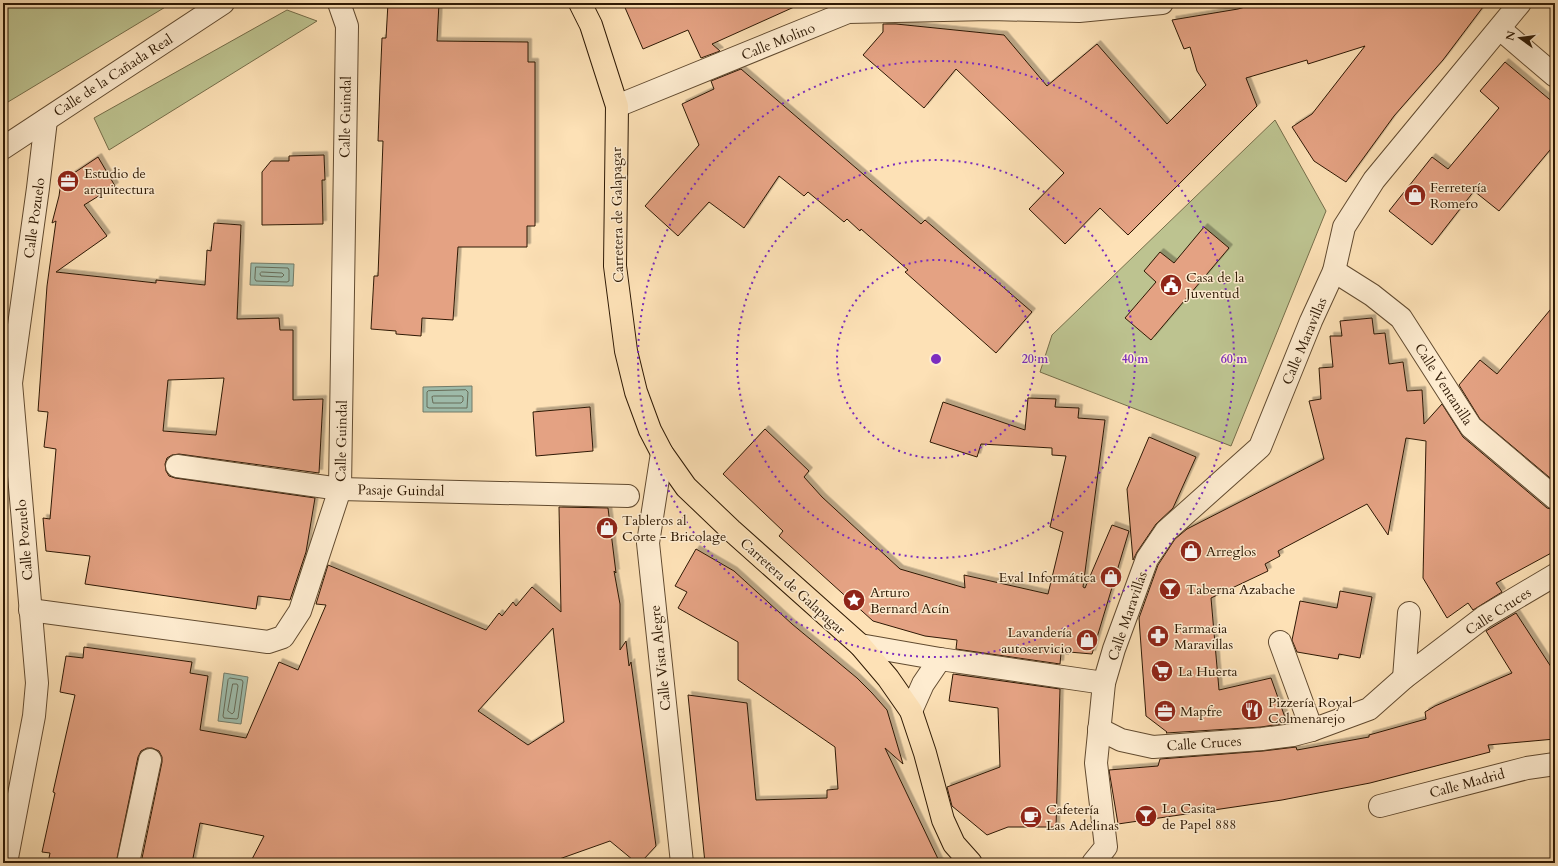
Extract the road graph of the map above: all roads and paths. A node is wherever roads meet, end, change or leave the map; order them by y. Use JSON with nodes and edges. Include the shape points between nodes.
{"nodes":[{"id":1,"x":224,"y":3,"type":"edge"},
{"id":2,"x":339,"y":3,"type":"edge"},
{"id":3,"x":573,"y":3,"type":"edge"},
{"id":4,"x":580,"y":3,"type":"edge"},
{"id":5,"x":1162,"y":3,"type":"edge"},
{"id":6,"x":1520,"y":3,"type":"edge"},
{"id":7,"x":591,"y":25,"type":"junction"},
{"id":8,"x":1500,"y":29,"type":"junction"},
{"id":9,"x":1555,"y":76,"type":"edge"},
{"id":10,"x":617,"y":106,"type":"junction"},
{"id":11,"x":46,"y":120,"type":"junction"},
{"id":12,"x":3,"y":148,"type":"edge"},
{"id":13,"x":1334,"y":271,"type":"junction"},
{"id":14,"x":662,"y":453,"type":"junction"},
{"id":15,"x":177,"y":466,"type":"dead end"},
{"id":16,"x":340,"y":489,"type":"junction"},
{"id":17,"x":628,"y":496,"type":"dead end"},
{"id":18,"x":1555,"y":498,"type":"edge"},
{"id":19,"x":1555,"y":575,"type":"edge"},
{"id":20,"x":30,"y":610,"type":"junction"},
{"id":21,"x":1409,"y":613,"type":"dead end"},
{"id":22,"x":1280,"y":642,"type":"dead end"},
{"id":23,"x":860,"y":645,"type":"junction"},
{"id":24,"x":940,"y":659,"type":"junction"},
{"id":25,"x":1404,"y":678,"type":"junction"},
{"id":26,"x":1104,"y":683,"type":"junction"},
{"id":27,"x":911,"y":711,"type":"junction"},
{"id":28,"x":1099,"y":729,"type":"junction"},
{"id":29,"x":1312,"y":730,"type":"junction"},
{"id":30,"x":150,"y":760,"type":"dead end"},
{"id":31,"x":1555,"y":764,"type":"edge"},
{"id":32,"x":1380,"y":806,"type":"dead end"},
{"id":33,"x":1099,"y":855,"type":"edge"},
{"id":34,"x":6,"y":863,"type":"edge"},
{"id":35,"x":128,"y":863,"type":"edge"},
{"id":36,"x":682,"y":863,"type":"edge"},
{"id":37,"x":971,"y":863,"type":"edge"}],
"edges":[{"from":1,"to":11,"type":"street","name":"Calle de la Cañada Real"},
{"from":2,"to":16,"type":"street","name":"Calle Guindal","via":[[347,26]]},
{"from":3,"to":7,"type":"main road"},
{"from":4,"to":7,"type":"main road"},
{"from":5,"to":10,"type":"street","name":"Calle Molino","via":[[1079,11],[990,9],[848,12]]},
{"from":6,"to":8,"type":"street","name":"Calle Maravillas"},
{"from":7,"to":10,"type":"main road","name":"Carretera de Galapagar"},
{"from":8,"to":9,"type":"street"},
{"from":8,"to":13,"type":"street","name":"Calle Maravillas","via":[[1374,180],[1344,227]]},
{"from":10,"to":14,"type":"main road","name":"Carretera de Galapagar","via":[[614,266],[626,350],[636,392],[650,430]]},
{"from":11,"to":12,"type":"street","name":"Calle de la Cañada Real"},
{"from":11,"to":20,"type":"street","name":"Calle Pozuelo","via":[[11,383]]},
{"from":13,"to":18,"type":"street","name":"Calle Ventanilla","via":[[1372,295],[1401,318],[1471,427]]},
{"from":13,"to":26,"type":"street","name":"Calle Maravillas","via":[[1260,447],[1166,531],[1147,559]]},
{"from":14,"to":23,"type":"main road","name":"Carretera de Galapagar","via":[[686,487]]},
{"from":14,"to":36,"type":"street","name":"Calle Vista Alegre","via":[[648,543]]},
{"from":15,"to":16,"type":"street","name":"Pasaje Guindal"},
{"from":16,"to":17,"type":"street","name":"Pasaje Guindal"},
{"from":16,"to":20,"type":"street","name":"Calle Guindal","via":[[300,612],[283,637],[268,642]]},
{"from":19,"to":25,"type":"street","name":"Calle Cruces","via":[[1484,617]]},
{"from":20,"to":34,"type":"street","name":"Calle Pozuelo","via":[[37,683],[34,716]]},
{"from":21,"to":25,"type":"street"},
{"from":22,"to":29,"type":"street"},
{"from":23,"to":24,"type":"street"},
{"from":23,"to":27,"type":"main road","name":"Carretera de Galapagar"},
{"from":24,"to":26,"type":"street"},
{"from":24,"to":27,"type":"street","via":[[923,684]]},
{"from":25,"to":29,"type":"street","name":"Calle Cruces","via":[[1369,709]]},
{"from":26,"to":28,"type":"street","name":"Calle Maravillas"},
{"from":27,"to":37,"type":"main road","name":"Carretera de Galapagar","via":[[943,820],[954,844]]},
{"from":28,"to":29,"type":"street","name":"Calle Cruces","via":[[1121,740],[1153,747],[1262,739]]},
{"from":28,"to":33,"type":"street","name":"Calle Maravillas","via":[[1096,763]]},
{"from":30,"to":35,"type":"street"},
{"from":31,"to":32,"type":"street","name":"Calle Madrid","via":[[1527,768]]}]}
